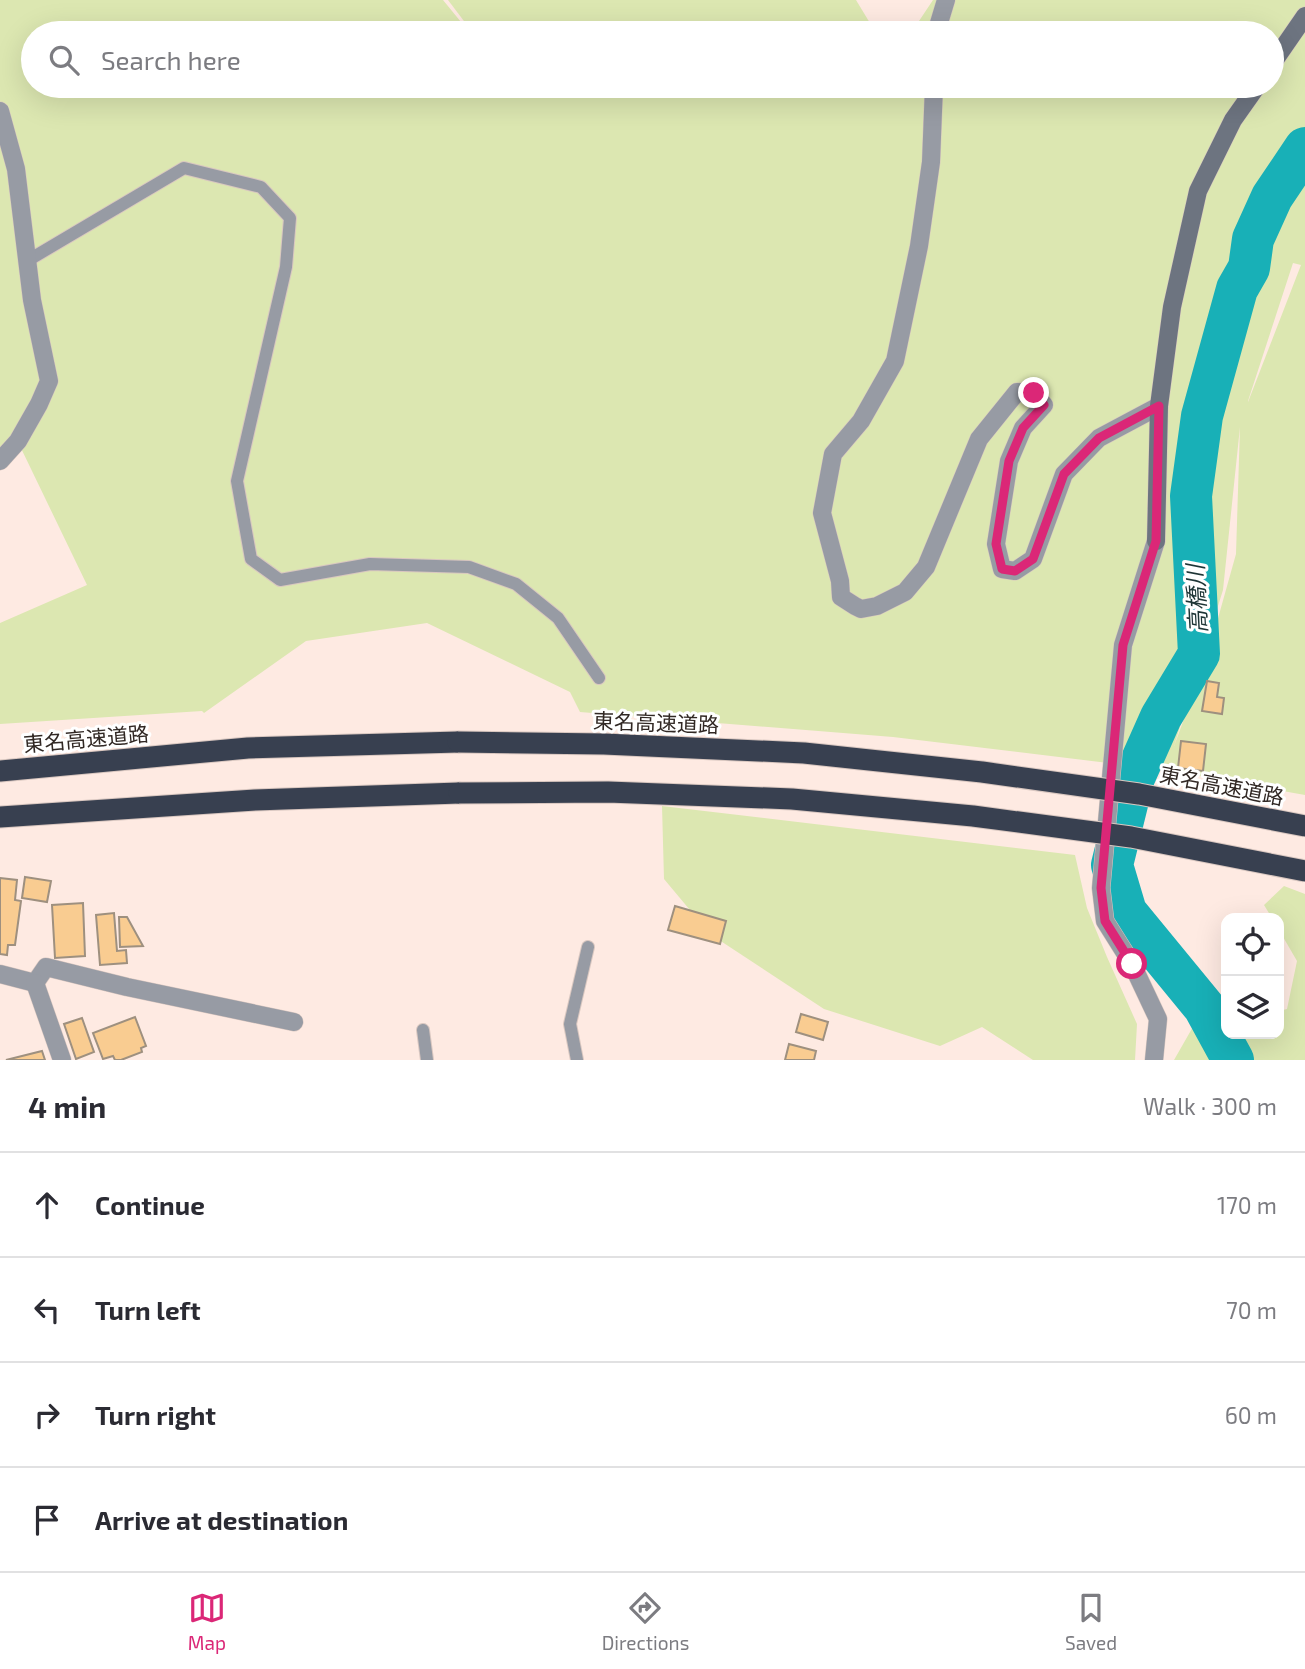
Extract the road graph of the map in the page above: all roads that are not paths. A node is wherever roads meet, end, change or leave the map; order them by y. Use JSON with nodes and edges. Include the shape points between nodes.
{"nodes":[{"id":1,"x":946,"y":0,"type":"edge"},
{"id":2,"x":1305,"y":16,"type":"edge"},
{"id":3,"x":940,"y":21,"type":"edge"},
{"id":4,"x":1284,"y":47,"type":"edge"},
{"id":5,"x":934,"y":98,"type":"edge"},
{"id":6,"x":1249,"y":98,"type":"edge"},
{"id":7,"x":0,"y":111,"type":"edge"},
{"id":8,"x":8,"y":167,"type":"edge"},
{"id":9,"x":27,"y":261,"type":"junction"},
{"id":10,"x":1159,"y":406,"type":"junction"},
{"id":11,"x":0,"y":461,"type":"edge"},
{"id":12,"x":598,"y":678,"type":"dead end"},
{"id":13,"x":0,"y":771,"type":"edge"},
{"id":14,"x":0,"y":817,"type":"edge"},
{"id":15,"x":1305,"y":826,"type":"edge"},
{"id":16,"x":1305,"y":871,"type":"edge"},
{"id":17,"x":588,"y":947,"type":"dead end"},
{"id":18,"x":0,"y":974,"type":"edge"},
{"id":19,"x":36,"y":983,"type":"junction"},
{"id":20,"x":294,"y":1022,"type":"dead end"},
{"id":21,"x":424,"y":1030,"type":"dead end"},
{"id":22,"x":62,"y":1060,"type":"edge"},
{"id":23,"x":426,"y":1060,"type":"edge"},
{"id":24,"x":577,"y":1060,"type":"edge"},
{"id":25,"x":1154,"y":1060,"type":"edge"}],
"edges":[{"from":1,"to":3,"type":"street"},
{"from":2,"to":4,"type":"street"},
{"from":5,"to":10,"type":"street","via":[[931,162],[919,246],[895,361],[860,421],[833,454],[822,513],[841,597],[861,609],[905,592],[926,567],[979,439],[1017,392],[1034,393],[1044,405],[1023,428],[1009,461],[996,544],[1002,569],[1015,571],[1033,559],[1064,474],[1099,438]]},
{"from":6,"to":10,"type":"street","via":[[1198,191],[1172,307]]},
{"from":7,"to":8,"type":"street"},
{"from":8,"to":9,"type":"street"},
{"from":9,"to":11,"type":"street","via":[[49,381],[18,441]]},
{"from":9,"to":12,"type":"lane","via":[[184,168],[261,187],[290,218],[286,267],[237,481],[251,559],[280,580],[370,564],[469,568],[516,584],[558,618]]},
{"from":10,"to":25,"type":"street","via":[[1156,541],[1123,645],[1101,888],[1105,921],[1158,1019]]},
{"from":13,"to":15,"type":"highway","name":"東名高速道路","bridge":true,"via":[[248,748],[458,742],[604,744],[804,753],[982,772],[1139,794]]},
{"from":14,"to":16,"type":"highway","bridge":true,"via":[[255,800],[459,793],[608,792],[792,799],[1131,837]]},
{"from":17,"to":24,"type":"lane","via":[[570,1024]]},
{"from":18,"to":19,"type":"street"},
{"from":19,"to":20,"type":"street","via":[[46,967]]},
{"from":19,"to":22,"type":"street"},
{"from":21,"to":23,"type":"lane"}]}
